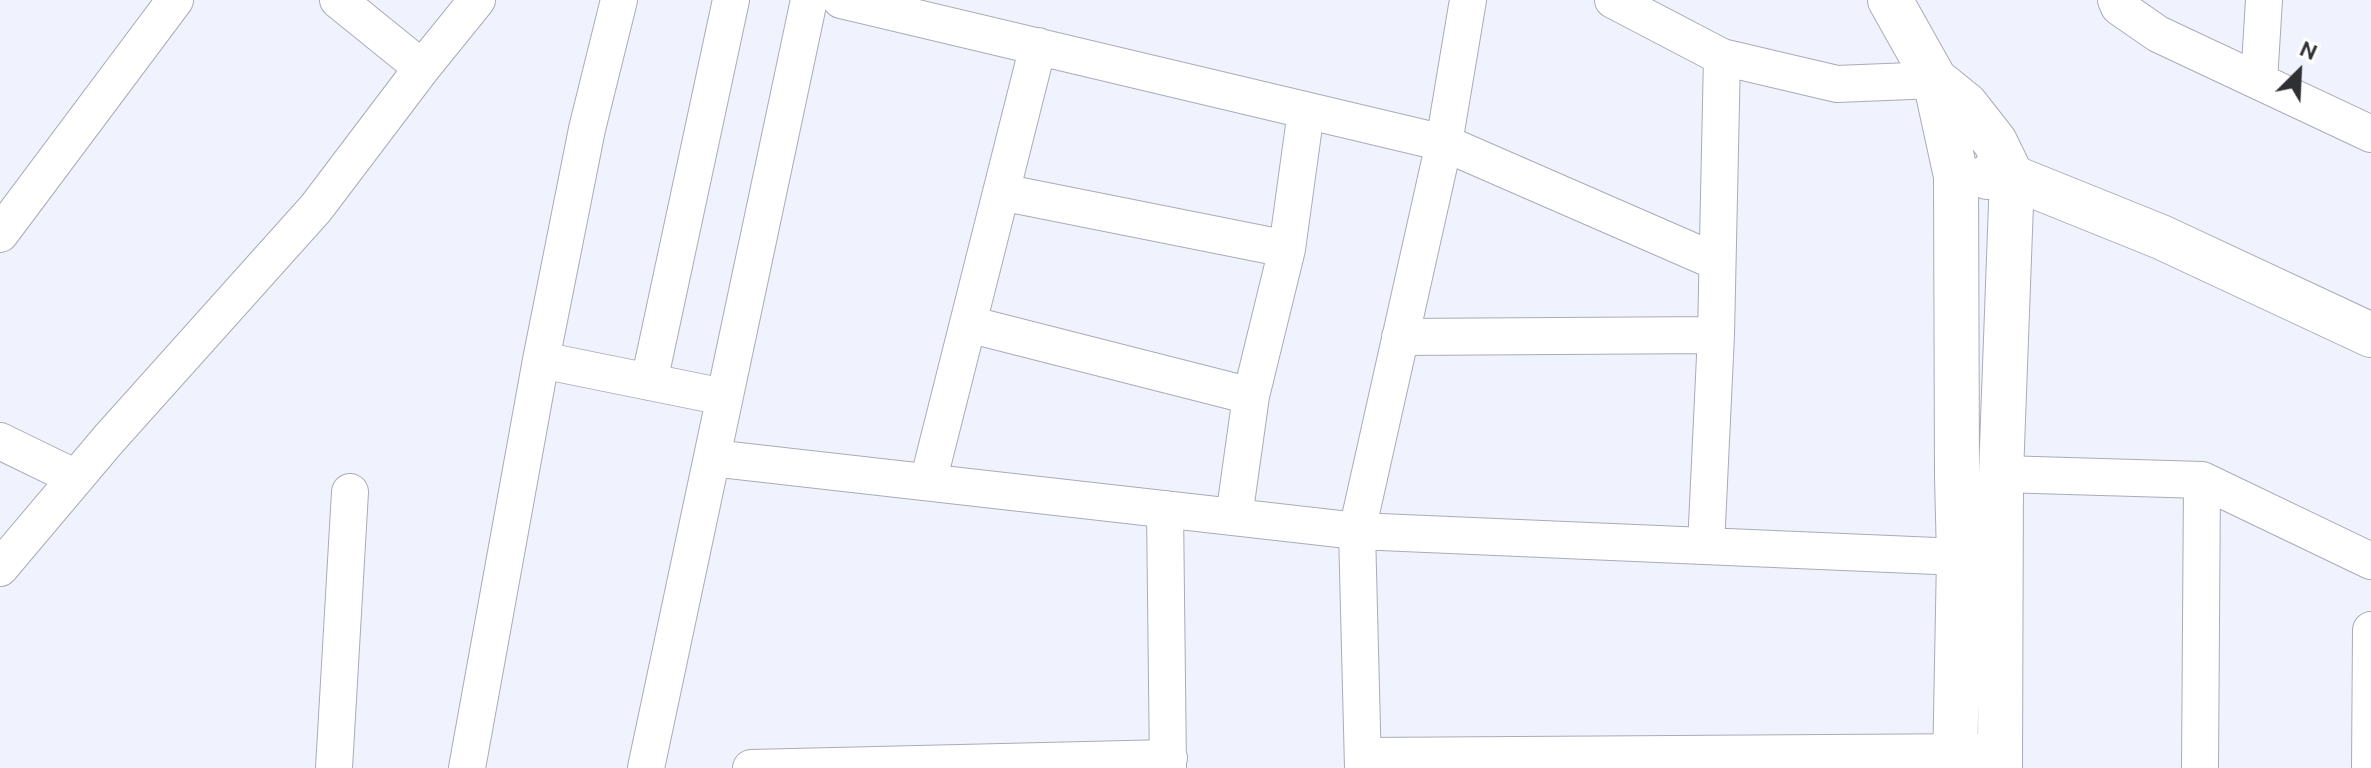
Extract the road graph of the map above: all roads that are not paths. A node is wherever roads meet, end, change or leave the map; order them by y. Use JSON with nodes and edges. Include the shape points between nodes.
{"nodes":[{"id":1,"x":175,"y":0,"type":"edge"},
{"id":2,"x":338,"y":0,"type":"edge"},
{"id":3,"x":477,"y":0,"type":"edge"},
{"id":4,"x":619,"y":0,"type":"edge"},
{"id":5,"x":731,"y":0,"type":"edge"},
{"id":6,"x":809,"y":0,"type":"edge"},
{"id":7,"x":841,"y":0,"type":"edge"},
{"id":8,"x":1468,"y":0,"type":"edge"},
{"id":9,"x":1613,"y":0,"type":"edge"},
{"id":10,"x":1890,"y":0,"type":"edge"},
{"id":11,"x":2116,"y":0,"type":"edge"},
{"id":12,"x":2264,"y":0,"type":"edge"},
{"id":13,"x":1038,"y":46,"type":"junction"},
{"id":14,"x":1722,"y":57,"type":"junction"},
{"id":15,"x":422,"y":68,"type":"junction"},
{"id":16,"x":1935,"y":80,"type":"junction"},
{"id":17,"x":2259,"y":81,"type":"junction"},
{"id":18,"x":1306,"y":111,"type":"junction"},
{"id":19,"x":2371,"y":134,"type":"edge"},
{"id":20,"x":1444,"y":143,"type":"junction"},
{"id":21,"x":1956,"y":176,"type":"junction"},
{"id":22,"x":2012,"y":177,"type":"junction"},
{"id":23,"x":1001,"y":192,"type":"junction"},
{"id":24,"x":0,"y":234,"type":"edge"},
{"id":25,"x":1287,"y":249,"type":"junction"},
{"id":26,"x":1717,"y":262,"type":"junction"},
{"id":27,"x":968,"y":324,"type":"junction"},
{"id":28,"x":1716,"y":335,"type":"junction"},
{"id":29,"x":2371,"y":335,"type":"edge"},
{"id":30,"x":1400,"y":337,"type":"junction"},
{"id":31,"x":541,"y":360,"type":"junction"},
{"id":32,"x":649,"y":382,"type":"junction"},
{"id":33,"x":1251,"y":396,"type":"junction"},
{"id":34,"x":724,"y":397,"type":"junction"},
{"id":35,"x":0,"y":441,"type":"edge"},
{"id":36,"x":712,"y":458,"type":"junction"},
{"id":37,"x":2001,"y":474,"type":"junction"},
{"id":38,"x":76,"y":478,"type":"junction"},
{"id":39,"x":2202,"y":480,"type":"junction"},
{"id":40,"x":928,"y":482,"type":"junction"},
{"id":41,"x":350,"y":492,"type":"dead end"},
{"id":42,"x":1165,"y":509,"type":"junction"},
{"id":43,"x":1234,"y":517,"type":"junction"},
{"id":44,"x":1357,"y":531,"type":"junction"},
{"id":45,"x":1706,"y":546,"type":"junction"},
{"id":46,"x":1959,"y":557,"type":"junction"},
{"id":47,"x":2371,"y":561,"type":"edge"},
{"id":48,"x":0,"y":568,"type":"edge"},
{"id":49,"x":2371,"y":630,"type":"edge"},
{"id":50,"x":2000,"y":759,"type":"edge"},
{"id":51,"x":1955,"y":761,"type":"edge"},
{"id":52,"x":1363,"y":762,"type":"edge"},
{"id":53,"x":1168,"y":763,"type":"edge"},
{"id":54,"x":334,"y":768,"type":"edge"},
{"id":55,"x":467,"y":768,"type":"edge"},
{"id":56,"x":646,"y":768,"type":"edge"},
{"id":57,"x":751,"y":768,"type":"edge"},
{"id":58,"x":2200,"y":768,"type":"edge"},
{"id":59,"x":2370,"y":768,"type":"edge"}],
"edges":[{"from":1,"to":24,"type":"street"},
{"from":2,"to":15,"type":"street"},
{"from":3,"to":15,"type":"street"},
{"from":4,"to":31,"type":"street"},
{"from":5,"to":32,"type":"street"},
{"from":6,"to":34,"type":"street"},
{"from":7,"to":13,"type":"street"},
{"from":8,"to":20,"type":"street"},
{"from":9,"to":14,"type":"street"},
{"from":10,"to":16,"type":"street"},
{"from":11,"to":17,"type":"street","via":[[2158,34]]},
{"from":12,"to":17,"type":"street"},
{"from":13,"to":18,"type":"street"},
{"from":13,"to":23,"type":"street"},
{"from":14,"to":16,"type":"street","via":[[1837,84]]},
{"from":14,"to":26,"type":"street"},
{"from":15,"to":38,"type":"street","via":[[316,208]]},
{"from":16,"to":21,"type":"street"},
{"from":16,"to":22,"type":"street","via":[[1966,105],[1995,142]]},
{"from":17,"to":19,"type":"street"},
{"from":18,"to":20,"type":"street"},
{"from":18,"to":25,"type":"street"},
{"from":20,"to":26,"type":"street"},
{"from":20,"to":30,"type":"street"},
{"from":21,"to":22,"type":"street"},
{"from":21,"to":46,"type":"street"},
{"from":22,"to":29,"type":"street","via":[[2161,237]]},
{"from":22,"to":37,"type":"street"},
{"from":23,"to":25,"type":"street"},
{"from":23,"to":27,"type":"street"},
{"from":25,"to":33,"type":"street"},
{"from":26,"to":28,"type":"street"},
{"from":27,"to":33,"type":"street"},
{"from":27,"to":40,"type":"street"},
{"from":28,"to":30,"type":"street"},
{"from":28,"to":45,"type":"street"},
{"from":30,"to":44,"type":"street"},
{"from":31,"to":32,"type":"street"},
{"from":31,"to":55,"type":"street"},
{"from":32,"to":34,"type":"street"},
{"from":33,"to":43,"type":"street"},
{"from":34,"to":36,"type":"street"},
{"from":35,"to":38,"type":"street"},
{"from":36,"to":40,"type":"street"},
{"from":36,"to":56,"type":"street"},
{"from":37,"to":39,"type":"street"},
{"from":37,"to":50,"type":"street"},
{"from":38,"to":48,"type":"street"},
{"from":39,"to":47,"type":"street"},
{"from":39,"to":58,"type":"street"},
{"from":40,"to":42,"type":"street"},
{"from":41,"to":54,"type":"street"},
{"from":42,"to":43,"type":"street"},
{"from":42,"to":53,"type":"street"},
{"from":43,"to":44,"type":"street"},
{"from":44,"to":45,"type":"street"},
{"from":44,"to":52,"type":"street"},
{"from":45,"to":46,"type":"street"},
{"from":46,"to":51,"type":"street"},
{"from":49,"to":59,"type":"street"},
{"from":50,"to":51,"type":"street"},
{"from":51,"to":52,"type":"street"},
{"from":53,"to":57,"type":"street"}]}
